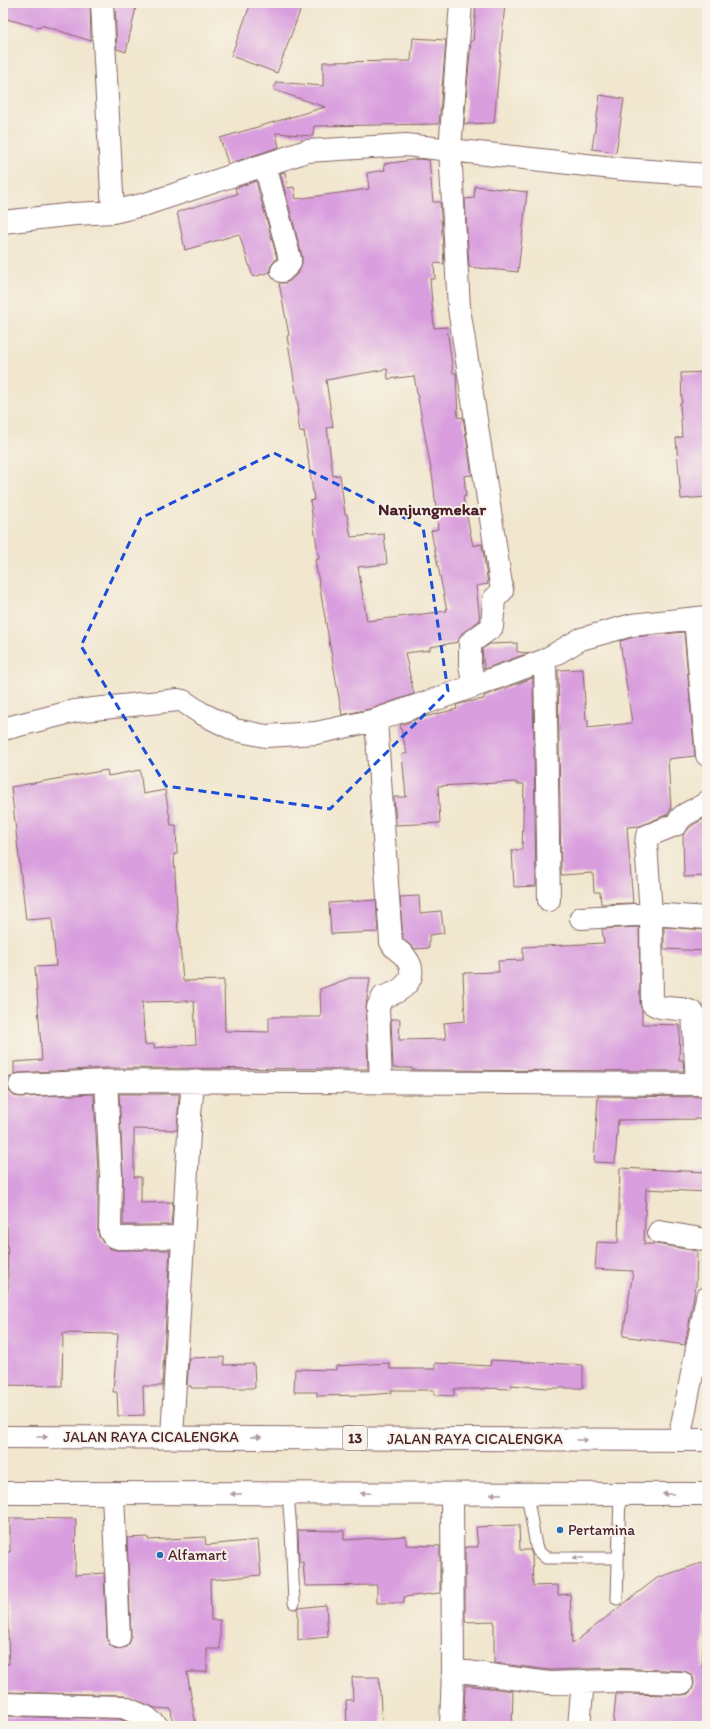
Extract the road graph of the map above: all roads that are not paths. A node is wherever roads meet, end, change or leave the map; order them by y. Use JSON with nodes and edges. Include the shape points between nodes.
{"nodes":[{"id":1,"x":102,"y":3,"type":"edge"},
{"id":2,"x":461,"y":3,"type":"edge"},
{"id":3,"x":450,"y":150,"type":"junction"},
{"id":4,"x":265,"y":166,"type":"junction"},
{"id":5,"x":707,"y":175,"type":"edge"},
{"id":6,"x":113,"y":212,"type":"junction"},
{"id":7,"x":3,"y":222,"type":"edge"},
{"id":8,"x":282,"y":271,"type":"dead end"},
{"id":9,"x":701,"y":618,"type":"edge"},
{"id":10,"x":545,"y":660,"type":"junction"},
{"id":11,"x":474,"y":686,"type":"junction"},
{"id":12,"x":376,"y":720,"type":"junction"},
{"id":13,"x":3,"y":729,"type":"edge"},
{"id":14,"x":707,"y":755,"type":"edge"},
{"id":15,"x":707,"y":802,"type":"edge"},
{"id":16,"x":550,"y":900,"type":"dead end"},
{"id":17,"x":651,"y":914,"type":"junction"},
{"id":18,"x":581,"y":918,"type":"dead end"},
{"id":19,"x":707,"y":918,"type":"edge"},
{"id":20,"x":106,"y":1081,"type":"junction"},
{"id":21,"x":193,"y":1083,"type":"junction"},
{"id":22,"x":381,"y":1083,"type":"junction"},
{"id":23,"x":702,"y":1083,"type":"edge"},
{"id":24,"x":20,"y":1085,"type":"dead end"},
{"id":25,"x":659,"y":1232,"type":"dead end"},
{"id":26,"x":183,"y":1237,"type":"junction"},
{"id":27,"x":707,"y":1240,"type":"edge"},
{"id":28,"x":707,"y":1298,"type":"edge"},
{"id":29,"x":3,"y":1437,"type":"edge"},
{"id":30,"x":172,"y":1437,"type":"junction"},
{"id":31,"x":679,"y":1440,"type":"junction"},
{"id":32,"x":707,"y":1440,"type":"edge"},
{"id":33,"x":3,"y":1493,"type":"edge"},
{"id":34,"x":113,"y":1493,"type":"junction"},
{"id":35,"x":620,"y":1493,"type":"junction"},
{"id":36,"x":288,"y":1494,"type":"junction"},
{"id":37,"x":452,"y":1494,"type":"junction"},
{"id":38,"x":527,"y":1494,"type":"junction"},
{"id":39,"x":707,"y":1494,"type":"edge"},
{"id":40,"x":617,"y":1558,"type":"junction"},
{"id":41,"x":617,"y":1599,"type":"dead end"},
{"id":42,"x":294,"y":1603,"type":"dead end"},
{"id":43,"x":119,"y":1637,"type":"dead end"},
{"id":44,"x":453,"y":1670,"type":"junction"},
{"id":45,"x":583,"y":1681,"type":"junction"},
{"id":46,"x":682,"y":1683,"type":"dead end"},
{"id":47,"x":3,"y":1704,"type":"edge"},
{"id":48,"x":157,"y":1726,"type":"edge"},
{"id":49,"x":451,"y":1726,"type":"edge"},
{"id":50,"x":579,"y":1726,"type":"edge"}],
"edges":[{"from":1,"to":6,"type":"main road"},
{"from":2,"to":3,"type":"main road"},
{"from":3,"to":4,"type":"main road","via":[[406,145],[307,151]]},
{"from":3,"to":5,"type":"main road","via":[[622,169]]},
{"from":3,"to":11,"type":"main road","via":[[459,308],[502,591],[494,599],[492,627],[470,643],[470,665]]},
{"from":4,"to":6,"type":"main road"},
{"from":4,"to":8,"type":"main road","via":[[290,259],[290,263]]},
{"from":6,"to":7,"type":"main road"},
{"from":9,"to":10,"type":"main road","via":[[632,625],[581,638]]},
{"from":9,"to":14,"type":"main road"},
{"from":10,"to":11,"type":"main road"},
{"from":10,"to":16,"type":"main road"},
{"from":11,"to":12,"type":"main road"},
{"from":12,"to":13,"type":"main road","via":[[316,733],[266,736],[235,730],[178,700],[75,711]]},
{"from":12,"to":22,"type":"main road","via":[[391,942],[393,947],[405,956],[411,974],[408,983],[392,995],[383,997],[378,1007]]},
{"from":15,"to":17,"type":"main road","via":[[685,814],[677,824],[647,836]]},
{"from":17,"to":18,"type":"main road"},
{"from":17,"to":19,"type":"main road"},
{"from":17,"to":23,"type":"main road","via":[[652,1003],[657,1007],[686,1009],[693,1013]]},
{"from":20,"to":21,"type":"main road"},
{"from":20,"to":24,"type":"main road"},
{"from":20,"to":26,"type":"main road","via":[[110,1231],[113,1236],[119,1238]]},
{"from":21,"to":22,"type":"main road"},
{"from":21,"to":26,"type":"main road"},
{"from":22,"to":23,"type":"main road"},
{"from":25,"to":27,"type":"main road"},
{"from":26,"to":30,"type":"main road"},
{"from":28,"to":31,"type":"main road"},
{"from":29,"to":30,"type":"main road","name":"JALAN RAYA CICALENGKA","number":"13","one_way":true},
{"from":30,"to":31,"type":"main road","name":"JALAN RAYA CICALENGKA","number":"13","one_way":true},
{"from":31,"to":32,"type":"main road","name":"JALAN RAYA CICALENGKA","number":"13"},
{"from":33,"to":34,"type":"main road"},
{"from":36,"to":34,"type":"main road","one_way":true},
{"from":34,"to":43,"type":"main road"},
{"from":35,"to":38,"type":"main road"},
{"from":39,"to":35,"type":"main road","one_way":true},
{"from":35,"to":40,"type":"lane"},
{"from":37,"to":36,"type":"main road","one_way":true},
{"from":36,"to":42,"type":"lane"},
{"from":38,"to":37,"type":"main road","one_way":true},
{"from":37,"to":44,"type":"main road"},
{"from":40,"to":38,"type":"lane","one_way":true,"via":[[546,1558],[541,1555],[536,1546]]},
{"from":40,"to":41,"type":"lane"},
{"from":44,"to":45,"type":"main road","via":[[549,1683]]},
{"from":44,"to":49,"type":"main road"},
{"from":45,"to":46,"type":"main road"},
{"from":45,"to":50,"type":"main road"},
{"from":47,"to":48,"type":"main road","via":[[123,1707],[146,1717]]}]}
